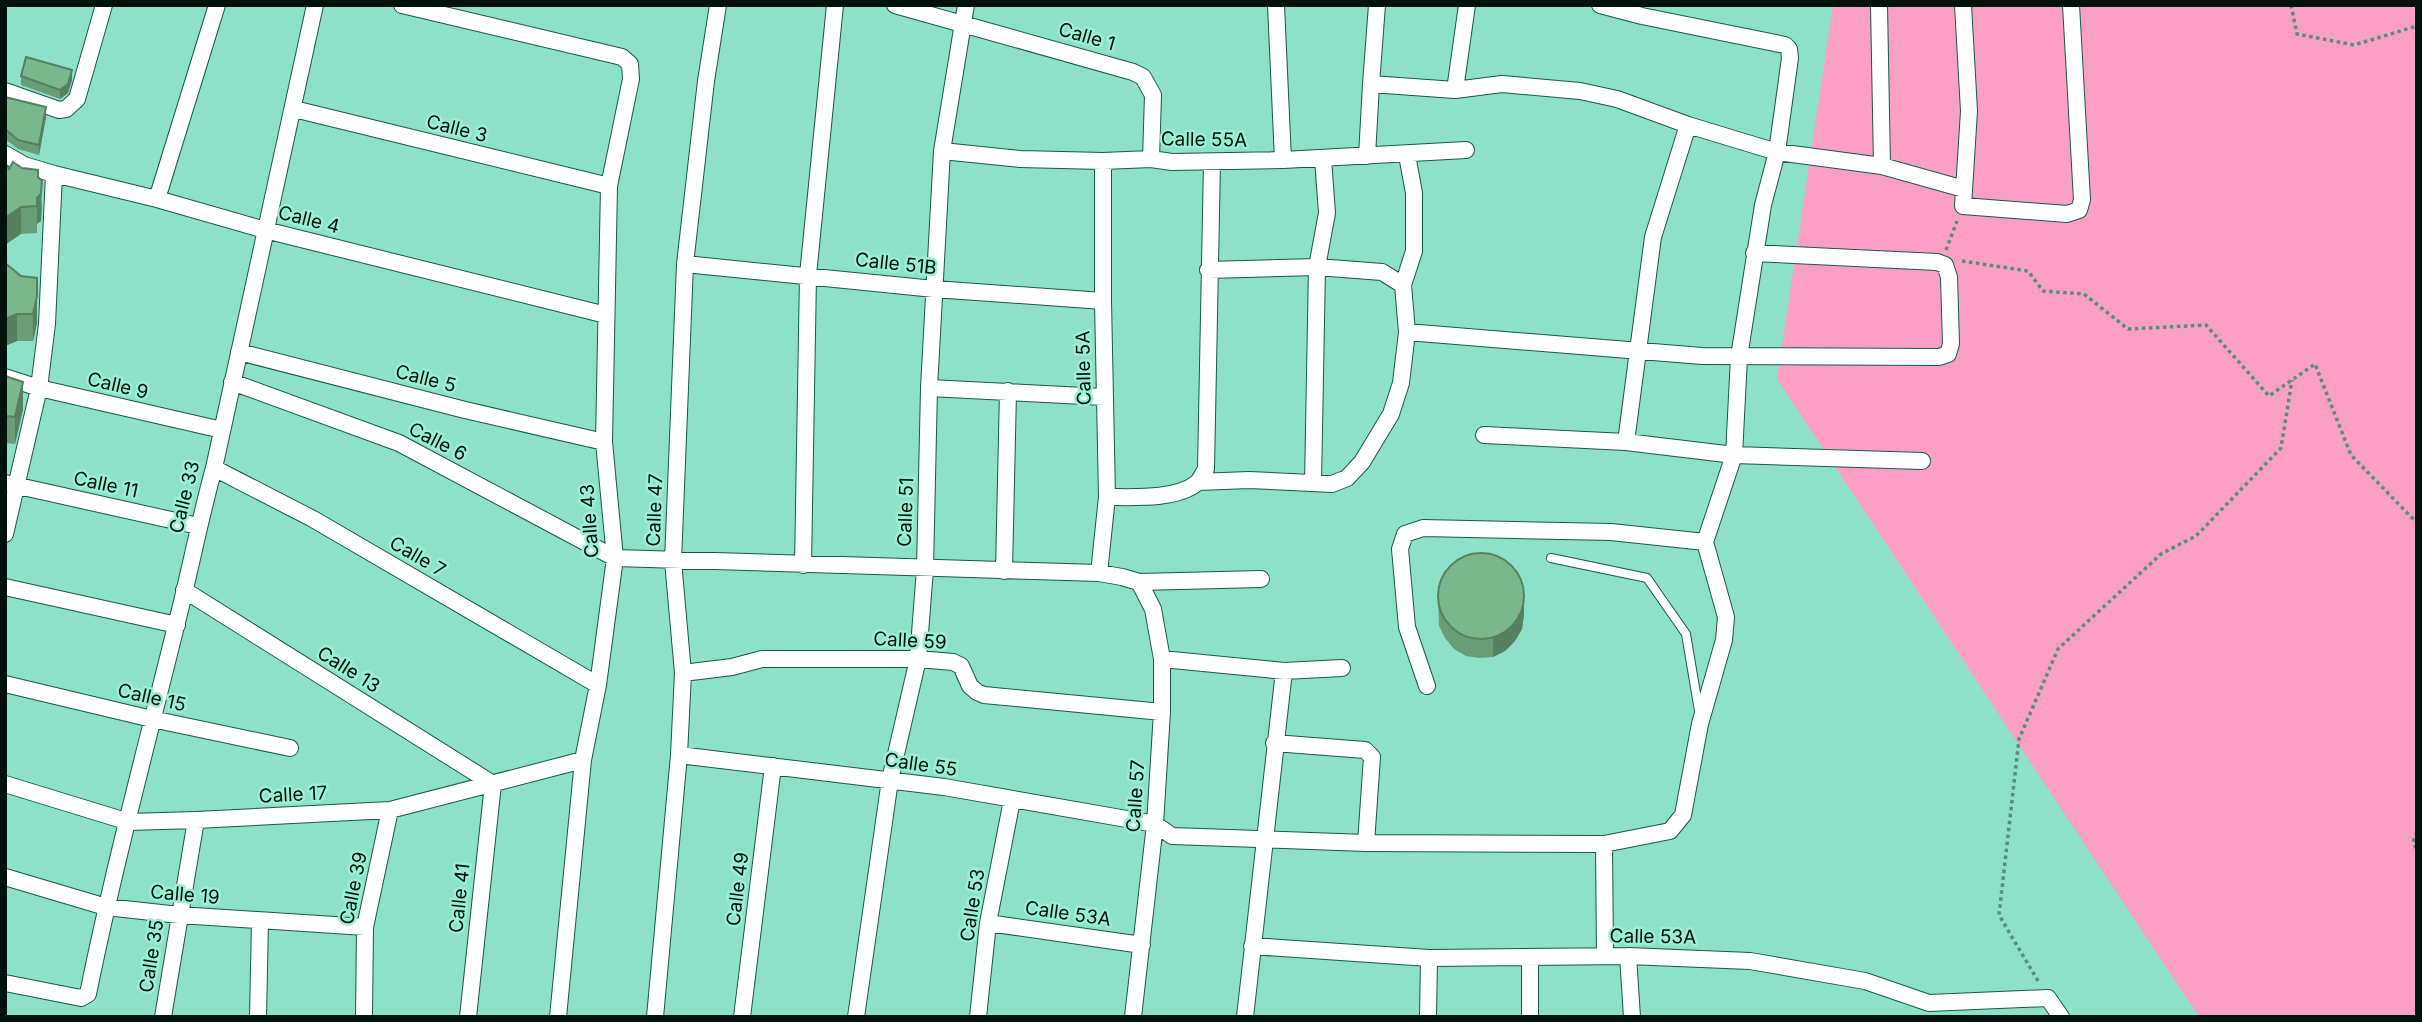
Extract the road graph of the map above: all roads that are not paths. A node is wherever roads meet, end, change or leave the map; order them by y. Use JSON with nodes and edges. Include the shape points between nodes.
{"nodes":[{"id":1,"x":104,"y":5,"type":"edge"},
{"id":2,"x":217,"y":5,"type":"edge"},
{"id":3,"x":315,"y":5,"type":"edge"},
{"id":4,"x":402,"y":5,"type":"edge"},
{"id":5,"x":718,"y":5,"type":"edge"},
{"id":6,"x":835,"y":5,"type":"edge"},
{"id":7,"x":895,"y":5,"type":"edge"},
{"id":8,"x":966,"y":5,"type":"edge"},
{"id":9,"x":1276,"y":5,"type":"edge"},
{"id":10,"x":1377,"y":5,"type":"edge"},
{"id":11,"x":1467,"y":5,"type":"edge"},
{"id":12,"x":1600,"y":5,"type":"edge"},
{"id":13,"x":1879,"y":5,"type":"edge"},
{"id":14,"x":1963,"y":5,"type":"edge"},
{"id":15,"x":2071,"y":5,"type":"edge"},
{"id":16,"x":962,"y":22,"type":"junction"},
{"id":17,"x":1371,"y":84,"type":"junction"},
{"id":18,"x":1455,"y":90,"type":"junction"},
{"id":19,"x":5,"y":91,"type":"edge"},
{"id":20,"x":294,"y":109,"type":"junction"},
{"id":21,"x":1688,"y":125,"type":"junction"},
{"id":22,"x":1466,"y":150,"type":"dead end"},
{"id":23,"x":942,"y":151,"type":"junction"},
{"id":24,"x":1777,"y":152,"type":"junction"},
{"id":25,"x":5,"y":154,"type":"edge"},
{"id":26,"x":1407,"y":155,"type":"junction"},
{"id":27,"x":1367,"y":156,"type":"junction"},
{"id":28,"x":1151,"y":159,"type":"junction"},
{"id":29,"x":1323,"y":159,"type":"junction"},
{"id":30,"x":1283,"y":160,"type":"junction"},
{"id":31,"x":1103,"y":161,"type":"junction"},
{"id":32,"x":1212,"y":162,"type":"junction"},
{"id":33,"x":1882,"y":166,"type":"junction"},
{"id":34,"x":54,"y":174,"type":"junction"},
{"id":35,"x":609,"y":186,"type":"junction"},
{"id":36,"x":1964,"y":197,"type":"junction"},
{"id":37,"x":158,"y":199,"type":"junction"},
{"id":38,"x":265,"y":230,"type":"junction"},
{"id":39,"x":1754,"y":253,"type":"junction"},
{"id":40,"x":685,"y":264,"type":"junction"},
{"id":41,"x":1317,"y":267,"type":"junction"},
{"id":42,"x":1208,"y":270,"type":"junction"},
{"id":43,"x":808,"y":275,"type":"junction"},
{"id":44,"x":1403,"y":285,"type":"junction"},
{"id":45,"x":934,"y":289,"type":"junction"},
{"id":46,"x":1102,"y":301,"type":"junction"},
{"id":47,"x":606,"y":315,"type":"junction"},
{"id":48,"x":1407,"y":332,"type":"junction"},
{"id":49,"x":1640,"y":350,"type":"junction"},
{"id":50,"x":239,"y":352,"type":"junction"},
{"id":51,"x":1739,"y":357,"type":"junction"},
{"id":52,"x":5,"y":377,"type":"edge"},
{"id":53,"x":232,"y":382,"type":"junction"},
{"id":54,"x":38,"y":388,"type":"junction"},
{"id":55,"x":929,"y":388,"type":"junction"},
{"id":56,"x":1008,"y":391,"type":"junction"},
{"id":57,"x":1104,"y":397,"type":"junction"},
{"id":58,"x":222,"y":430,"type":"junction"},
{"id":59,"x":1484,"y":435,"type":"dead end"},
{"id":60,"x":604,"y":442,"type":"junction"},
{"id":61,"x":1626,"y":442,"type":"junction"},
{"id":62,"x":1734,"y":454,"type":"junction"},
{"id":63,"x":1922,"y":461,"type":"dead end"},
{"id":64,"x":214,"y":468,"type":"junction"},
{"id":65,"x":1198,"y":482,"type":"junction"},
{"id":66,"x":1313,"y":483,"type":"junction"},
{"id":67,"x":11,"y":485,"type":"edge"},
{"id":68,"x":1107,"y":497,"type":"junction"},
{"id":69,"x":198,"y":526,"type":"junction"},
{"id":70,"x":5,"y":534,"type":"edge"},
{"id":71,"x":1705,"y":542,"type":"junction"},
{"id":72,"x":615,"y":558,"type":"junction"},
{"id":73,"x":1552,"y":558,"type":"dead end"},
{"id":74,"x":673,"y":561,"type":"junction"},
{"id":75,"x":803,"y":565,"type":"junction"},
{"id":76,"x":925,"y":569,"type":"junction"},
{"id":77,"x":1004,"y":571,"type":"junction"},
{"id":78,"x":1099,"y":573,"type":"junction"},
{"id":79,"x":1261,"y":579,"type":"dead end"},
{"id":80,"x":1139,"y":582,"type":"junction"},
{"id":81,"x":5,"y":587,"type":"edge"},
{"id":82,"x":184,"y":590,"type":"junction"},
{"id":83,"x":177,"y":625,"type":"junction"},
{"id":84,"x":918,"y":659,"type":"junction"},
{"id":85,"x":1162,"y":659,"type":"junction"},
{"id":86,"x":1342,"y":668,"type":"dead end"},
{"id":87,"x":1284,"y":671,"type":"junction"},
{"id":88,"x":683,"y":673,"type":"junction"},
{"id":89,"x":5,"y":684,"type":"edge"},
{"id":90,"x":598,"y":685,"type":"junction"},
{"id":91,"x":1427,"y":686,"type":"dead end"},
{"id":92,"x":1162,"y":712,"type":"junction"},
{"id":93,"x":152,"y":719,"type":"junction"},
{"id":94,"x":1700,"y":724,"type":"junction"},
{"id":95,"x":1274,"y":743,"type":"junction"},
{"id":96,"x":290,"y":748,"type":"dead end"},
{"id":97,"x":679,"y":755,"type":"junction"},
{"id":98,"x":583,"y":760,"type":"junction"},
{"id":99,"x":773,"y":766,"type":"junction"},
{"id":100,"x":890,"y":780,"type":"junction"},
{"id":101,"x":5,"y":784,"type":"edge"},
{"id":102,"x":493,"y":784,"type":"junction"},
{"id":103,"x":1012,"y":800,"type":"junction"},
{"id":104,"x":390,"y":810,"type":"junction"},
{"id":105,"x":196,"y":820,"type":"junction"},
{"id":106,"x":129,"y":822,"type":"junction"},
{"id":107,"x":1155,"y":824,"type":"junction"},
{"id":108,"x":1266,"y":840,"type":"junction"},
{"id":109,"x":1366,"y":843,"type":"junction"},
{"id":110,"x":1604,"y":844,"type":"junction"},
{"id":111,"x":5,"y":877,"type":"edge"},
{"id":112,"x":106,"y":907,"type":"junction"},
{"id":113,"x":179,"y":915,"type":"junction"},
{"id":114,"x":260,"y":921,"type":"junction"},
{"id":115,"x":988,"y":923,"type":"junction"},
{"id":116,"x":365,"y":927,"type":"junction"},
{"id":117,"x":1142,"y":945,"type":"junction"},
{"id":118,"x":1252,"y":946,"type":"junction"},
{"id":119,"x":1605,"y":956,"type":"junction"},
{"id":120,"x":1628,"y":956,"type":"junction"},
{"id":121,"x":1530,"y":957,"type":"junction"},
{"id":122,"x":1429,"y":958,"type":"junction"},
{"id":123,"x":5,"y":983,"type":"edge"},
{"id":124,"x":163,"y":1017,"type":"edge"},
{"id":125,"x":258,"y":1017,"type":"edge"},
{"id":126,"x":364,"y":1017,"type":"edge"},
{"id":127,"x":468,"y":1017,"type":"edge"},
{"id":128,"x":558,"y":1017,"type":"edge"},
{"id":129,"x":655,"y":1017,"type":"edge"},
{"id":130,"x":742,"y":1017,"type":"edge"},
{"id":131,"x":856,"y":1017,"type":"edge"},
{"id":132,"x":978,"y":1017,"type":"edge"},
{"id":133,"x":1133,"y":1017,"type":"edge"},
{"id":134,"x":1245,"y":1017,"type":"edge"},
{"id":135,"x":1428,"y":1017,"type":"edge"},
{"id":136,"x":1530,"y":1017,"type":"edge"},
{"id":137,"x":1632,"y":1017,"type":"edge"},
{"id":138,"x":2061,"y":1017,"type":"edge"}],
"edges":[{"from":1,"to":19,"type":"street","via":[[72,105],[59,110]]},
{"from":2,"to":37,"type":"street"},
{"from":3,"to":20,"type":"street","name":"Calle 33"},
{"from":4,"to":35,"type":"street","name":"Calle 43","via":[[622,57],[630,64],[631,79]]},
{"from":5,"to":40,"type":"street","name":"Calle 47"},
{"from":6,"to":43,"type":"street"},
{"from":7,"to":16,"type":"street","name":"Calle 1"},
{"from":8,"to":16,"type":"street","name":"Calle 51"},
{"from":9,"to":30,"type":"street"},
{"from":10,"to":17,"type":"street"},
{"from":11,"to":18,"type":"street"},
{"from":12,"to":24,"type":"street","via":[[1785,45],[1790,58]]},
{"from":13,"to":33,"type":"street"},
{"from":14,"to":36,"type":"street","via":[[1969,111]]},
{"from":15,"to":36,"type":"street","via":[[2079,210],[2067,214]]},
{"from":16,"to":23,"type":"street","name":"Calle 51"},
{"from":16,"to":28,"type":"street","name":"Calle 1","via":[[1143,77],[1153,94]]},
{"from":17,"to":18,"type":"street"},
{"from":17,"to":27,"type":"street"},
{"from":18,"to":21,"type":"street","via":[[1502,84],[1580,91]]},
{"from":20,"to":35,"type":"street","name":"Calle 3"},
{"from":20,"to":38,"type":"street","name":"Calle 33"},
{"from":21,"to":24,"type":"street"},
{"from":21,"to":49,"type":"street","via":[[1653,237]]},
{"from":22,"to":26,"type":"street","name":"Calle 55A"},
{"from":23,"to":31,"type":"street","name":"Calle 55A"},
{"from":23,"to":45,"type":"street","name":"Calle 51"},
{"from":24,"to":33,"type":"street"},
{"from":24,"to":39,"type":"street"},
{"from":25,"to":34,"type":"street","name":"Calle 4"},
{"from":26,"to":27,"type":"street","name":"Calle 55A"},
{"from":26,"to":44,"type":"street","via":[[1414,193],[1414,251]]},
{"from":27,"to":29,"type":"street","name":"Calle 55A"},
{"from":28,"to":31,"type":"street","name":"Calle 55A"},
{"from":28,"to":32,"type":"street","name":"Calle 55A"},
{"from":29,"to":30,"type":"street","name":"Calle 55A"},
{"from":29,"to":41,"type":"street","via":[[1327,213]]},
{"from":30,"to":32,"type":"street","name":"Calle 55A"},
{"from":31,"to":46,"type":"street","name":"Calle 5A"},
{"from":32,"to":42,"type":"street"},
{"from":33,"to":36,"type":"street"},
{"from":34,"to":37,"type":"street","name":"Calle 4"},
{"from":34,"to":54,"type":"street","via":[[47,324]]},
{"from":35,"to":47,"type":"street","name":"Calle 43"},
{"from":37,"to":38,"type":"street","name":"Calle 4"},
{"from":38,"to":47,"type":"street","name":"Calle 4"},
{"from":38,"to":50,"type":"street","name":"Calle 33"},
{"from":39,"to":51,"type":"street"},
{"from":39,"to":51,"type":"street","via":[[1945,265],[1951,344],[1948,354],[1939,357]]},
{"from":40,"to":43,"type":"street","name":"Calle 51B"},
{"from":40,"to":74,"type":"street","name":"Calle 47"},
{"from":41,"to":42,"type":"street"},
{"from":41,"to":44,"type":"street","via":[[1382,272]]},
{"from":41,"to":66,"type":"street"},
{"from":42,"to":65,"type":"street","via":[[1206,468]]},
{"from":43,"to":45,"type":"street","name":"Calle 51B"},
{"from":43,"to":75,"type":"street"},
{"from":44,"to":48,"type":"street"},
{"from":45,"to":46,"type":"street","name":"Calle 51B"},
{"from":45,"to":55,"type":"street","name":"Calle 51"},
{"from":46,"to":57,"type":"street","name":"Calle 5A"},
{"from":47,"to":60,"type":"street","name":"Calle 43"},
{"from":48,"to":49,"type":"street"},
{"from":48,"to":66,"type":"street","via":[[1401,383],[1375,443],[1347,478],[1332,484]]},
{"from":49,"to":51,"type":"street"},
{"from":49,"to":61,"type":"street"},
{"from":50,"to":53,"type":"street","name":"Calle 33"},
{"from":50,"to":60,"type":"street","name":"Calle 5"},
{"from":51,"to":62,"type":"street"},
{"from":52,"to":54,"type":"street","name":"Calle 9"},
{"from":53,"to":58,"type":"street","name":"Calle 33"},
{"from":53,"to":72,"type":"street","name":"Calle 6","via":[[399,443]]},
{"from":54,"to":58,"type":"street","name":"Calle 9"},
{"from":54,"to":67,"type":"street"},
{"from":55,"to":56,"type":"street"},
{"from":55,"to":76,"type":"street","name":"Calle 51"},
{"from":56,"to":57,"type":"street"},
{"from":56,"to":77,"type":"street"},
{"from":57,"to":68,"type":"street","name":"Calle 5A"},
{"from":58,"to":64,"type":"street","name":"Calle 33"},
{"from":59,"to":61,"type":"street"},
{"from":60,"to":72,"type":"street","name":"Calle 43"},
{"from":61,"to":62,"type":"street"},
{"from":62,"to":63,"type":"street"},
{"from":62,"to":71,"type":"street"},
{"from":64,"to":69,"type":"street","name":"Calle 33"},
{"from":64,"to":90,"type":"street","name":"Calle 7","via":[[313,519]]},
{"from":65,"to":66,"type":"street"},
{"from":65,"to":68,"type":"street","via":[[1156,496]]},
{"from":67,"to":69,"type":"street","name":"Calle 11"},
{"from":67,"to":70,"type":"street"},
{"from":68,"to":78,"type":"street","name":"Calle 5A"},
{"from":69,"to":82,"type":"street","name":"Calle 33"},
{"from":71,"to":91,"type":"street","via":[[1611,532],[1423,528],[1405,534],[1400,549],[1407,627]]},
{"from":71,"to":94,"type":"street","name":"Calle 55","via":[[1726,617]]},
{"from":72,"to":74,"type":"street"},
{"from":72,"to":90,"type":"street","name":"Calle 43"},
{"from":73,"to":94,"type":"lane","via":[[1647,578],[1686,634]]},
{"from":74,"to":75,"type":"street"},
{"from":74,"to":88,"type":"street","name":"Calle 47"},
{"from":75,"to":76,"type":"street"},
{"from":76,"to":77,"type":"street"},
{"from":76,"to":84,"type":"street","name":"Calle 51"},
{"from":77,"to":78,"type":"street"},
{"from":78,"to":80,"type":"street"},
{"from":79,"to":80,"type":"street"},
{"from":80,"to":85,"type":"street","name":"Calle 57","via":[[1153,609]]},
{"from":81,"to":83,"type":"street"},
{"from":82,"to":83,"type":"street","name":"Calle 33"},
{"from":82,"to":102,"type":"street","name":"Calle 13"},
{"from":83,"to":93,"type":"street","name":"Calle 33"},
{"from":84,"to":88,"type":"street","name":"Calle 59","via":[[762,659]]},
{"from":84,"to":92,"type":"street","name":"Calle 59","via":[[961,666],[970,686],[985,695]]},
{"from":84,"to":100,"type":"street","name":"Calle 51"},
{"from":85,"to":87,"type":"street"},
{"from":85,"to":92,"type":"street","name":"Calle 57"},
{"from":86,"to":87,"type":"street"},
{"from":87,"to":95,"type":"street"},
{"from":88,"to":97,"type":"street","name":"Calle 47"},
{"from":89,"to":93,"type":"street","name":"Calle 15"},
{"from":90,"to":98,"type":"street","name":"Calle 43"},
{"from":92,"to":107,"type":"street","name":"Calle 57"},
{"from":93,"to":96,"type":"street","name":"Calle 15"},
{"from":93,"to":106,"type":"street","name":"Calle 33"},
{"from":94,"to":110,"type":"street","name":"Calle 55","via":[[1683,816],[1670,831]]},
{"from":95,"to":108,"type":"street"},
{"from":95,"to":109,"type":"street","via":[[1370,753]]},
{"from":97,"to":99,"type":"street","name":"Calle 55"},
{"from":97,"to":129,"type":"street","name":"Calle 47"},
{"from":98,"to":102,"type":"street","name":"Calle 17"},
{"from":98,"to":128,"type":"street","name":"Calle 43"},
{"from":99,"to":100,"type":"street","name":"Calle 55"},
{"from":99,"to":130,"type":"street","name":"Calle 49"},
{"from":100,"to":103,"type":"street","name":"Calle 55"},
{"from":100,"to":131,"type":"street","name":"Calle 51"},
{"from":101,"to":106,"type":"street","name":"Calle 17"},
{"from":102,"to":104,"type":"street","name":"Calle 17"},
{"from":102,"to":127,"type":"street","name":"Calle 41"},
{"from":103,"to":107,"type":"street","name":"Calle 55"},
{"from":103,"to":115,"type":"street","name":"Calle 53"},
{"from":104,"to":105,"type":"street","name":"Calle 17"},
{"from":104,"to":116,"type":"street","name":"Calle 39"},
{"from":105,"to":106,"type":"street","name":"Calle 17"},
{"from":105,"to":113,"type":"street","name":"Calle 35"},
{"from":106,"to":112,"type":"street","name":"Calle 33"},
{"from":107,"to":108,"type":"street","name":"Calle 55","via":[[1172,836]]},
{"from":107,"to":117,"type":"street","name":"Calle 57"},
{"from":108,"to":109,"type":"street","name":"Calle 55"},
{"from":108,"to":118,"type":"street"},
{"from":109,"to":110,"type":"street","name":"Calle 55"},
{"from":110,"to":119,"type":"street"},
{"from":111,"to":112,"type":"street","name":"Calle 19"},
{"from":112,"to":113,"type":"street","name":"Calle 19"},
{"from":112,"to":123,"type":"street","name":"Calle 33","via":[[86,997]]},
{"from":113,"to":114,"type":"street","name":"Calle 19"},
{"from":113,"to":124,"type":"street","name":"Calle 35"},
{"from":114,"to":116,"type":"street","name":"Calle 19"},
{"from":114,"to":125,"type":"street"},
{"from":115,"to":117,"type":"street","name":"Calle 53A"},
{"from":115,"to":132,"type":"street","name":"Calle 53"},
{"from":116,"to":126,"type":"street","name":"Calle 39"},
{"from":117,"to":133,"type":"street","name":"Calle 57"},
{"from":118,"to":122,"type":"street","name":"Calle 53A"},
{"from":118,"to":134,"type":"street"},
{"from":119,"to":120,"type":"street","name":"Calle 53A"},
{"from":119,"to":121,"type":"street","name":"Calle 53A"},
{"from":120,"to":137,"type":"street"},
{"from":120,"to":138,"type":"street","name":"Calle 53A","via":[[1750,961],[1865,981],[1929,1003],[2048,998]]},
{"from":121,"to":122,"type":"street","name":"Calle 53A"},
{"from":121,"to":136,"type":"street"},
{"from":122,"to":135,"type":"street"}]}
